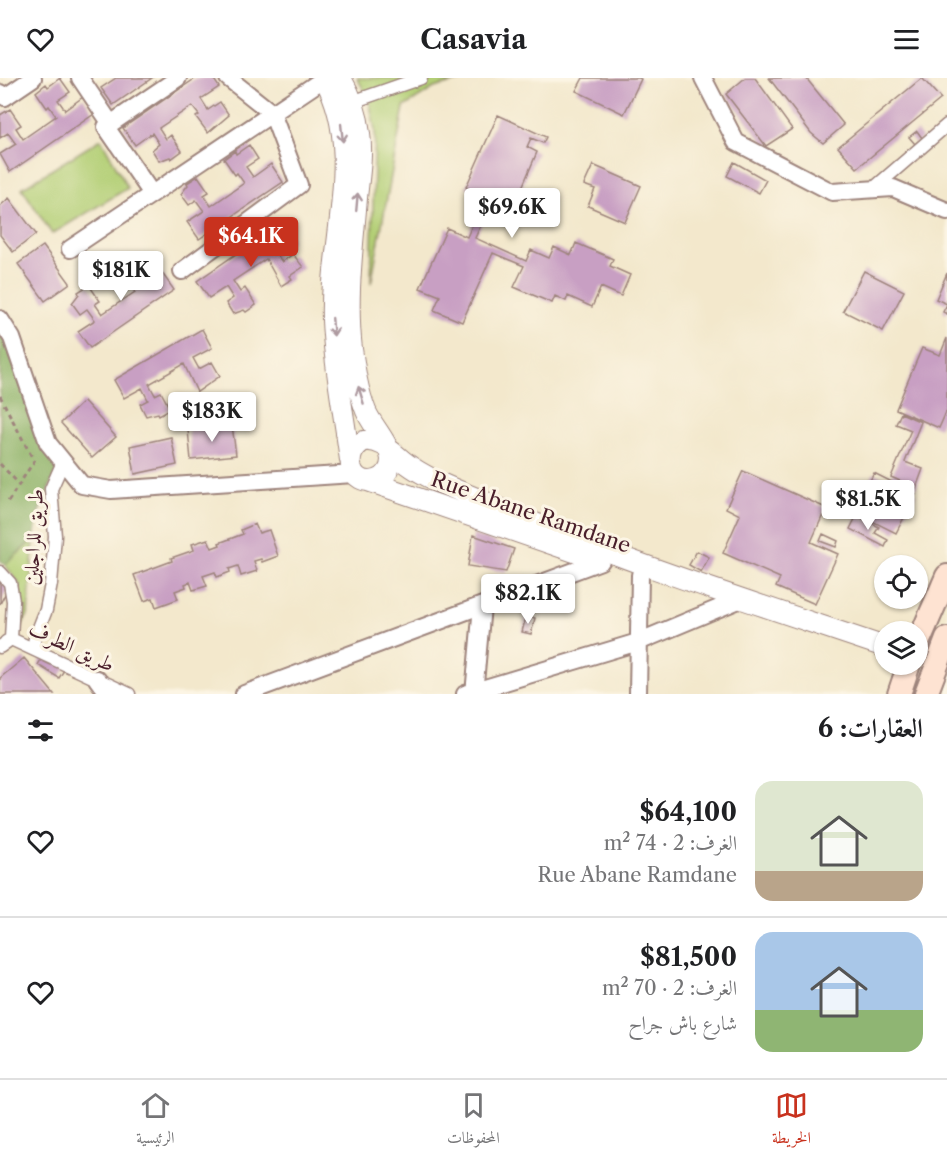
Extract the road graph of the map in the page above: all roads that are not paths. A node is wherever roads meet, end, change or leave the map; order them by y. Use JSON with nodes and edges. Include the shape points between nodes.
{"nodes":[{"id":1,"x":33,"y":78,"type":"edge"},
{"id":2,"x":80,"y":78,"type":"edge"},
{"id":3,"x":178,"y":78,"type":"edge"},
{"id":4,"x":228,"y":78,"type":"edge"},
{"id":5,"x":324,"y":78,"type":"edge"},
{"id":6,"x":341,"y":78,"type":"edge"},
{"id":7,"x":421,"y":78,"type":"edge"},
{"id":8,"x":703,"y":78,"type":"edge"},
{"id":9,"x":0,"y":93,"type":"edge"},
{"id":10,"x":352,"y":102,"type":"junction"},
{"id":11,"x":272,"y":113,"type":"junction"},
{"id":12,"x":111,"y":124,"type":"junction"},
{"id":13,"x":947,"y":125,"type":"edge"},
{"id":14,"x":873,"y":189,"type":"junction"},
{"id":15,"x":152,"y":194,"type":"junction"},
{"id":16,"x":947,"y":211,"type":"edge"},
{"id":17,"x":70,"y":249,"type":"dead end"},
{"id":18,"x":182,"y":271,"type":"dead end"},
{"id":19,"x":0,"y":319,"type":"edge"},
{"id":20,"x":387,"y":448,"type":"junction"},
{"id":21,"x":63,"y":462,"type":"junction"},
{"id":22,"x":357,"y":472,"type":"junction"},
{"id":23,"x":601,"y":561,"type":"junction"},
{"id":24,"x":0,"y":572,"type":"edge"},
{"id":25,"x":640,"y":575,"type":"junction"},
{"id":26,"x":947,"y":576,"type":"edge"},
{"id":27,"x":681,"y":579,"type":"junction"},
{"id":28,"x":741,"y":599,"type":"junction"},
{"id":29,"x":482,"y":606,"type":"junction"},
{"id":30,"x":928,"y":621,"type":"edge"},
{"id":31,"x":947,"y":639,"type":"edge"},
{"id":32,"x":638,"y":642,"type":"junction"},
{"id":33,"x":874,"y":643,"type":"edge"},
{"id":34,"x":4,"y":644,"type":"edge"},
{"id":35,"x":33,"y":649,"type":"junction"},
{"id":36,"x":928,"y":662,"type":"edge"},
{"id":37,"x":905,"y":675,"type":"edge"},
{"id":38,"x":927,"y":675,"type":"edge"},
{"id":39,"x":97,"y":679,"type":"junction"},
{"id":40,"x":471,"y":693,"type":"edge"},
{"id":41,"x":108,"y":694,"type":"edge"},
{"id":42,"x":129,"y":694,"type":"edge"},
{"id":43,"x":244,"y":694,"type":"edge"},
{"id":44,"x":638,"y":694,"type":"edge"},
{"id":45,"x":899,"y":694,"type":"edge"},
{"id":46,"x":926,"y":694,"type":"edge"}],
"edges":[{"from":1,"to":9,"type":"street","via":[[5,97]]},
{"from":2,"to":12,"type":"street"},
{"from":3,"to":12,"type":"street"},
{"from":4,"to":11,"type":"street"},
{"from":5,"to":11,"type":"street"},
{"from":5,"to":22,"type":"street","one_way":true,"via":[[341,119],[344,147],[332,320]]},
{"from":6,"to":10,"type":"street"},
{"from":7,"to":10,"type":"street"},
{"from":8,"to":14,"type":"street","via":[[736,142],[832,192]]},
{"from":20,"to":10,"type":"street","one_way":true,"via":[[367,412],[352,346],[349,292],[360,168],[360,135]]},
{"from":11,"to":15,"type":"street"},
{"from":11,"to":18,"type":"street","via":[[299,185]]},
{"from":12,"to":15,"type":"street","via":[[106,127]]},
{"from":13,"to":14,"type":"street"},
{"from":14,"to":16,"type":"street","via":[[893,188]]},
{"from":15,"to":17,"type":"street"},
{"from":19,"to":21,"type":"street","via":[[12,338],[48,443]]},
{"from":20,"to":22,"type":"street","via":[[390,468],[382,478],[375,481]]},
{"from":20,"to":22,"type":"street","via":[[378,441],[364,441],[353,449]]},
{"from":20,"to":27,"type":"street","via":[[409,465],[504,510]]},
{"from":21,"to":22,"type":"street","via":[[82,485],[111,490]]},
{"from":21,"to":35,"type":"street","name":"طريق للراجلين","via":[[51,489],[55,536],[51,584]]},
{"from":22,"to":23,"type":"street","name":"Rue Abane Ramdane"},
{"from":23,"to":25,"type":"street","name":"Rue Abane Ramdane"},
{"from":23,"to":29,"type":"street"},
{"from":24,"to":34,"type":"street","via":[[10,583],[13,601]]},
{"from":25,"to":27,"type":"street","name":"Rue Abane Ramdane"},
{"from":25,"to":32,"type":"street"},
{"from":26,"to":30,"type":"main road"},
{"from":27,"to":28,"type":"street"},
{"from":28,"to":32,"type":"street"},
{"from":28,"to":33,"type":"street"},
{"from":29,"to":40,"type":"street"},
{"from":29,"to":43,"type":"street"},
{"from":31,"to":36,"type":"main road"},
{"from":32,"to":40,"type":"street"},
{"from":32,"to":44,"type":"street"},
{"from":34,"to":35,"type":"street","name":"طريق الطرف"},
{"from":35,"to":39,"type":"street","name":"طريق الطرف"},
{"from":37,"to":45,"type":"main road"},
{"from":38,"to":46,"type":"main road"},
{"from":39,"to":41,"type":"street"},
{"from":39,"to":42,"type":"street","name":"طريق الطرف"}]}
